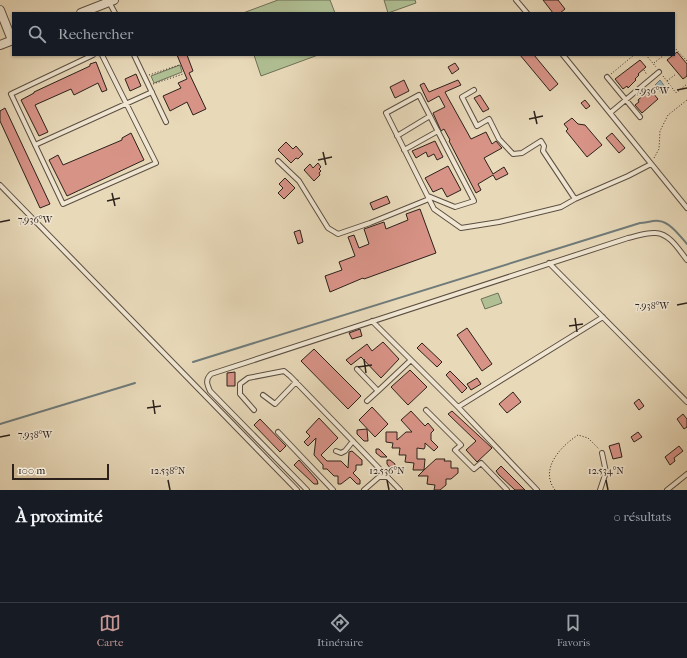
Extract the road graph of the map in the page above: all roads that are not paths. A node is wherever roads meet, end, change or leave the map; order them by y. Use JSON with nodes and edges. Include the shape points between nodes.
{"nodes":[{"id":1,"x":516,"y":0,"type":"edge"},
{"id":2,"x":112,"y":1,"type":"edge"},
{"id":3,"x":0,"y":10,"type":"edge"},
{"id":4,"x":84,"y":12,"type":"edge"},
{"id":5,"x":115,"y":12,"type":"edge"},
{"id":6,"x":526,"y":12,"type":"edge"},
{"id":7,"x":12,"y":38,"type":"edge"},
{"id":8,"x":12,"y":40,"type":"edge"},
{"id":9,"x":0,"y":45,"type":"edge"},
{"id":10,"x":91,"y":56,"type":"edge"},
{"id":11,"x":102,"y":56,"type":"edge"},
{"id":12,"x":134,"y":56,"type":"edge"},
{"id":13,"x":564,"y":56,"type":"edge"},
{"id":14,"x":659,"y":72,"type":"dead end"},
{"id":15,"x":607,"y":77,"type":"road end"},
{"id":16,"x":474,"y":90,"type":"dead end"},
{"id":17,"x":152,"y":92,"type":"junction"},
{"id":18,"x":626,"y":100,"type":"junction"},
{"id":19,"x":126,"y":104,"type":"junction"},
{"id":20,"x":610,"y":113,"type":"junction"},
{"id":21,"x":430,"y":116,"type":"junction"},
{"id":22,"x":640,"y":117,"type":"dead end"},
{"id":23,"x":166,"y":122,"type":"dead end"},
{"id":24,"x":438,"y":131,"type":"junction"},
{"id":25,"x":397,"y":136,"type":"junction"},
{"id":26,"x":35,"y":145,"type":"junction"},
{"id":27,"x":404,"y":150,"type":"junction"},
{"id":28,"x":278,"y":161,"type":"dead end"},
{"id":29,"x":651,"y":164,"type":"junction"},
{"id":30,"x":0,"y":185,"type":"edge"},
{"id":31,"x":428,"y":198,"type":"junction"},
{"id":32,"x":575,"y":199,"type":"junction"},
{"id":33,"x":687,"y":208,"type":"edge"},
{"id":34,"x":687,"y":260,"type":"edge"},
{"id":35,"x":549,"y":263,"type":"junction"},
{"id":36,"x":603,"y":317,"type":"junction"},
{"id":37,"x":372,"y":321,"type":"junction"},
{"id":38,"x":411,"y":360,"type":"junction"},
{"id":39,"x":357,"y":369,"type":"dead end"},
{"id":40,"x":296,"y":382,"type":"junction"},
{"id":41,"x":378,"y":391,"type":"junction"},
{"id":42,"x":263,"y":395,"type":"dead end"},
{"id":43,"x":367,"y":401,"type":"dead end"},
{"id":44,"x":687,"y":402,"type":"edge"},
{"id":45,"x":458,"y":407,"type":"junction"},
{"id":46,"x":254,"y":410,"type":"dead end"},
{"id":47,"x":426,"y":410,"type":"dead end"},
{"id":48,"x":278,"y":432,"type":"dead end"},
{"id":49,"x":353,"y":442,"type":"junction"},
{"id":50,"x":336,"y":451,"type":"dead end"},
{"id":51,"x":602,"y":453,"type":"road end"},
{"id":52,"x":687,"y":474,"type":"edge"},
{"id":53,"x":388,"y":477,"type":"junction"},
{"id":54,"x":297,"y":490,"type":"edge"},
{"id":55,"x":307,"y":490,"type":"edge"},
{"id":56,"x":333,"y":490,"type":"edge"},
{"id":57,"x":364,"y":490,"type":"edge"},
{"id":58,"x":400,"y":490,"type":"edge"},
{"id":59,"x":507,"y":490,"type":"edge"},
{"id":60,"x":537,"y":490,"type":"edge"},
{"id":61,"x":600,"y":490,"type":"edge"},
{"id":62,"x":667,"y":490,"type":"edge"}],
"edges":[{"from":1,"to":6,"type":"lane"},
{"from":2,"to":4,"type":"street"},
{"from":2,"to":5,"type":"lane"},
{"from":3,"to":7,"type":"street"},
{"from":8,"to":9,"type":"street"},
{"from":10,"to":26,"type":"lane","via":[[11,94]]},
{"from":11,"to":19,"type":"lane"},
{"from":12,"to":17,"type":"lane"},
{"from":13,"to":20,"type":"lane"},
{"from":14,"to":18,"type":"lane"},
{"from":15,"to":18,"type":"lane"},
{"from":16,"to":32,"type":"lane","via":[[462,97],[477,126],[489,120],[500,139],[514,154],[522,153],[541,141],[543,151]]},
{"from":17,"to":19,"type":"lane"},
{"from":17,"to":23,"type":"lane"},
{"from":18,"to":20,"type":"lane"},
{"from":18,"to":22,"type":"lane"},
{"from":19,"to":26,"type":"lane"},
{"from":19,"to":26,"type":"lane","via":[[156,163],[63,204]]},
{"from":20,"to":29,"type":"lane"},
{"from":21,"to":24,"type":"lane"},
{"from":21,"to":25,"type":"lane"},
{"from":21,"to":25,"type":"lane","via":[[419,95],[386,113]]},
{"from":24,"to":27,"type":"lane"},
{"from":24,"to":31,"type":"lane","via":[[474,201],[455,207]]},
{"from":25,"to":27,"type":"lane"},
{"from":27,"to":31,"type":"lane"},
{"from":28,"to":31,"type":"lane","via":[[299,181],[328,228],[338,234]]},
{"from":29,"to":32,"type":"lane"},
{"from":29,"to":33,"type":"lane"},
{"from":30,"to":54,"type":"lane"},
{"from":31,"to":32,"type":"lane","via":[[434,209],[461,228],[561,207]]},
{"from":34,"to":35,"type":"lane","via":[[670,240],[663,234],[656,233],[628,238]]},
{"from":35,"to":36,"type":"lane"},
{"from":35,"to":37,"type":"lane"},
{"from":36,"to":44,"type":"lane"},
{"from":36,"to":45,"type":"lane"},
{"from":37,"to":38,"type":"lane"},
{"from":37,"to":55,"type":"lane","via":[[216,372],[208,377],[206,382],[210,391]]},
{"from":38,"to":41,"type":"lane"},
{"from":38,"to":45,"type":"lane"},
{"from":39,"to":41,"type":"lane"},
{"from":40,"to":42,"type":"lane","via":[[275,404]]},
{"from":40,"to":46,"type":"lane","via":[[284,371],[248,378],[240,384],[240,394]]},
{"from":40,"to":49,"type":"lane"},
{"from":41,"to":43,"type":"lane"},
{"from":45,"to":60,"type":"lane"},
{"from":47,"to":59,"type":"lane","via":[[460,445],[456,450],[474,469],[481,463]]},
{"from":48,"to":56,"type":"lane"},
{"from":49,"to":50,"type":"lane","via":[[345,451]]},
{"from":49,"to":53,"type":"lane"},
{"from":51,"to":61,"type":"lane","via":[[606,472]]},
{"from":52,"to":62,"type":"lane"},
{"from":53,"to":57,"type":"lane","via":[[379,477]]},
{"from":53,"to":58,"type":"lane"}]}
